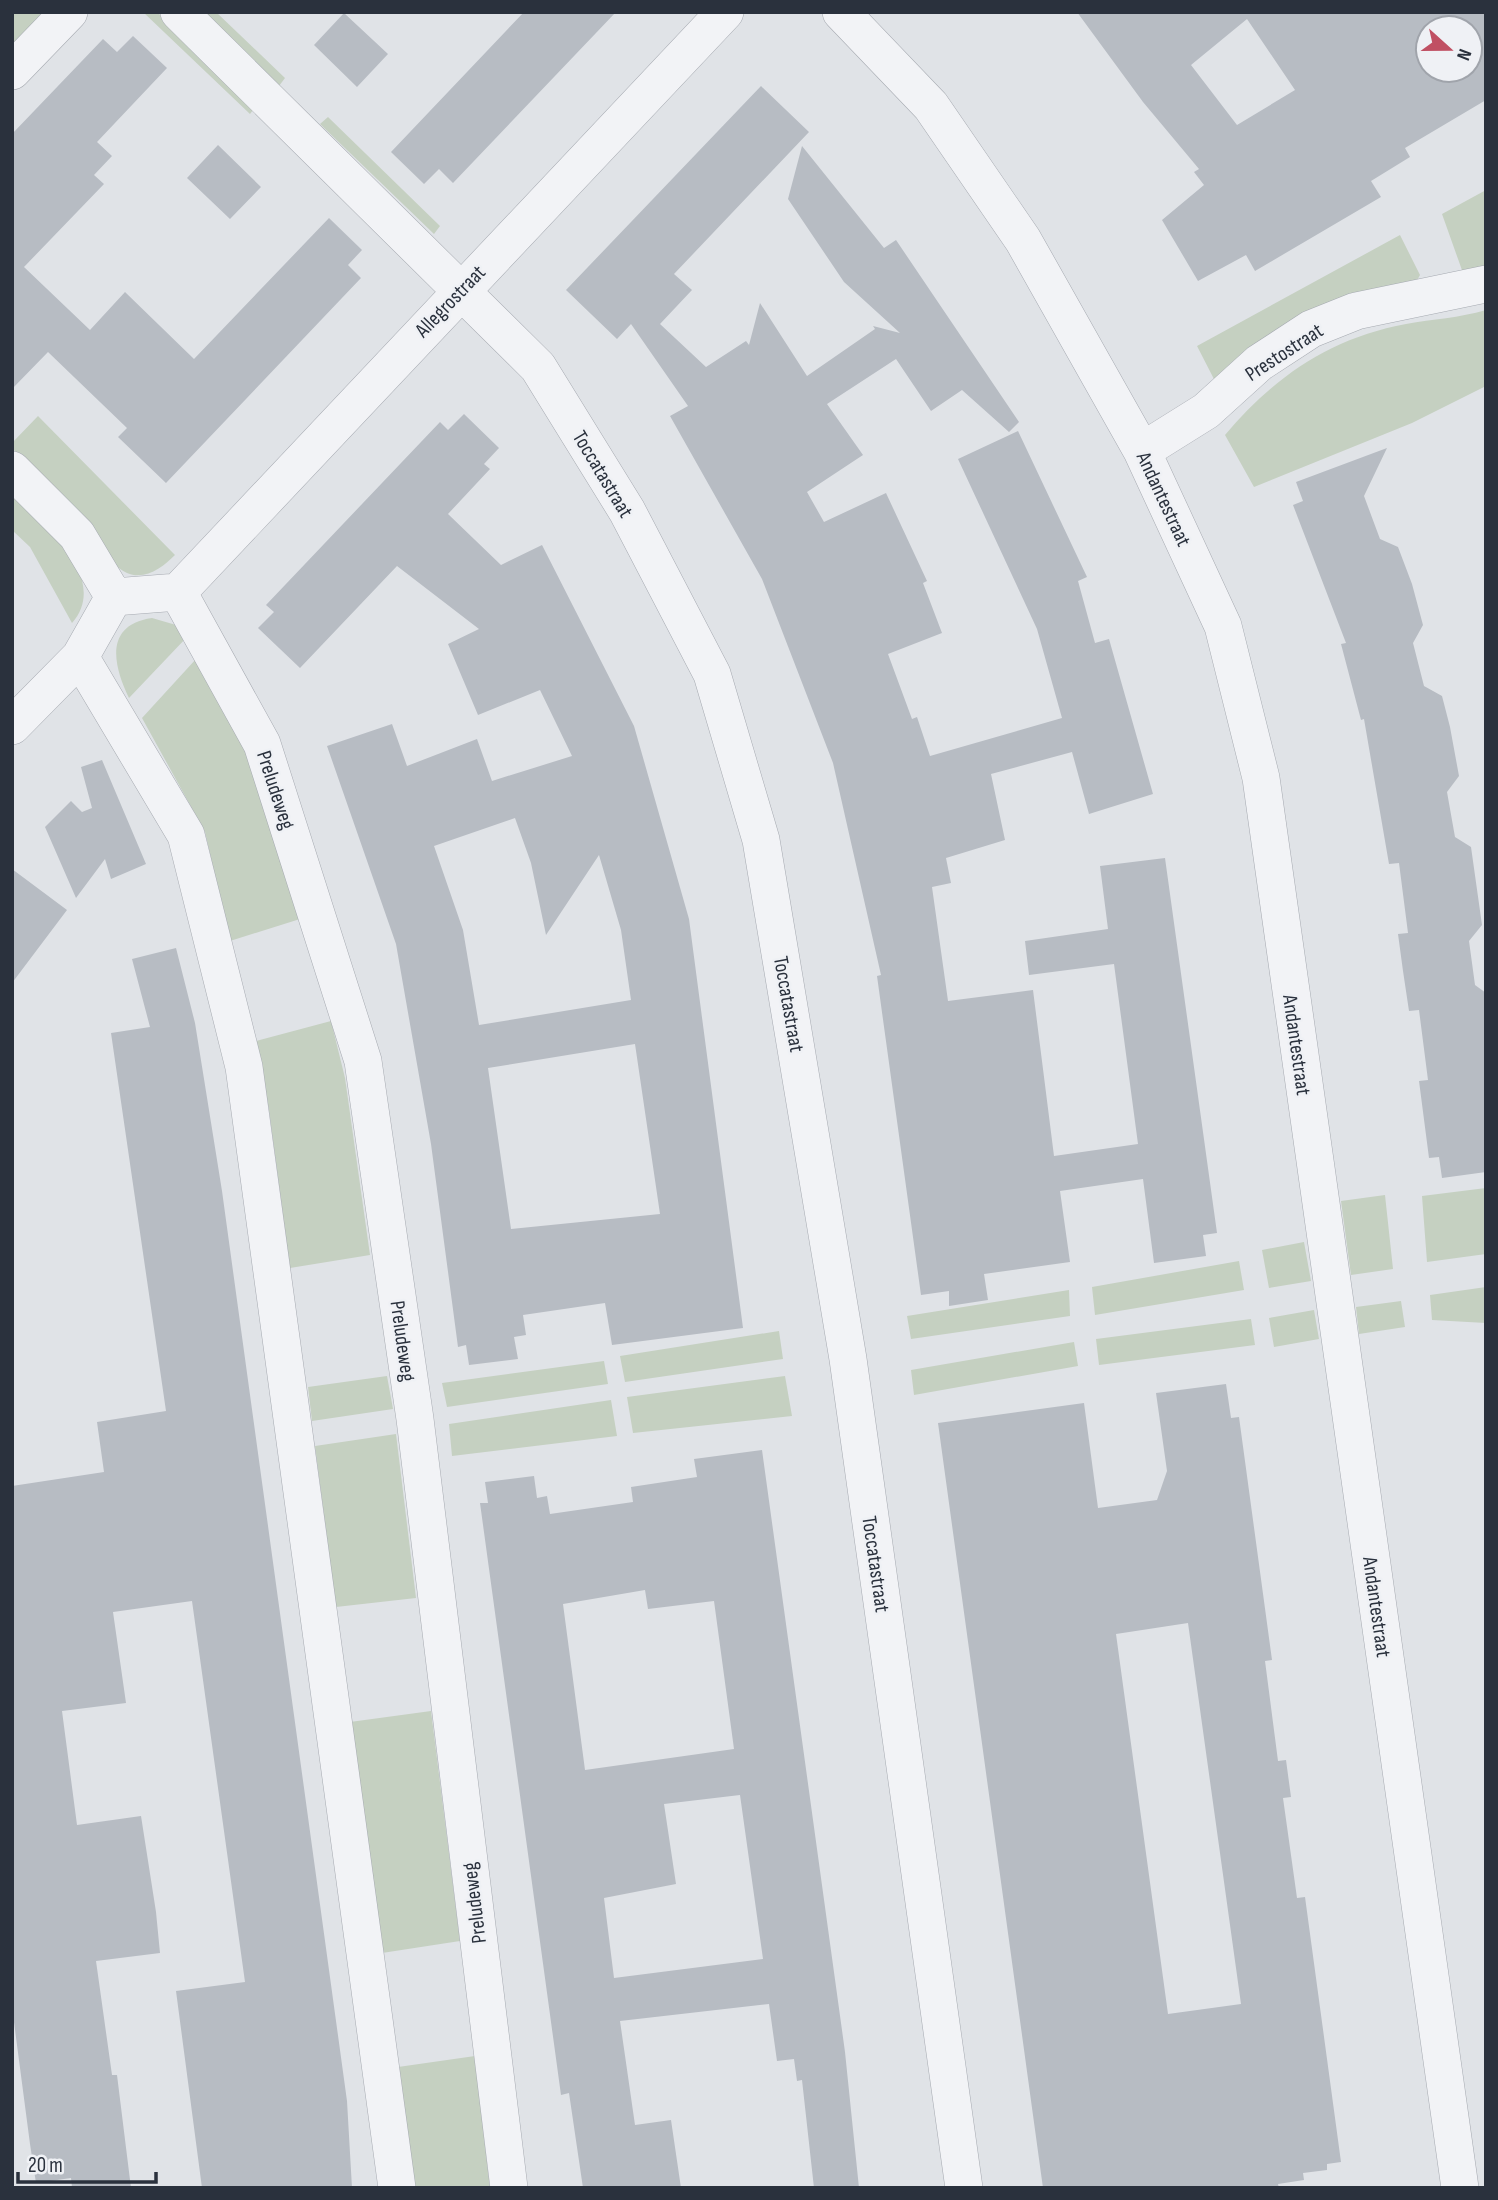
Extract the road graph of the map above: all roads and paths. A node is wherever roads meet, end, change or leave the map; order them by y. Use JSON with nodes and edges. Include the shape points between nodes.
{"nodes":[{"id":1,"x":69,"y":12,"type":"edge"},
{"id":2,"x":179,"y":12,"type":"edge"},
{"id":3,"x":724,"y":12,"type":"edge"},
{"id":4,"x":841,"y":12,"type":"edge"},
{"id":5,"x":12,"y":71,"type":"edge"},
{"id":6,"x":1486,"y":284,"type":"edge"},
{"id":7,"x":461,"y":289,"type":"junction"},
{"id":8,"x":1142,"y":451,"type":"junction"},
{"id":9,"x":12,"y":470,"type":"edge"},
{"id":10,"x":178,"y":592,"type":"junction"},
{"id":11,"x":114,"y":597,"type":"junction"},
{"id":12,"x":80,"y":657,"type":"junction"},
{"id":13,"x":12,"y":726,"type":"edge"},
{"id":14,"x":397,"y":2188,"type":"edge"},
{"id":15,"x":509,"y":2188,"type":"edge"},
{"id":16,"x":964,"y":2188,"type":"edge"},
{"id":17,"x":1460,"y":2188,"type":"edge"}],
"edges":[{"from":1,"to":5,"type":"street"},
{"from":2,"to":7,"type":"street","name":"Toccatastraat"},
{"from":3,"to":7,"type":"street","name":"Allegrostraat"},
{"from":4,"to":8,"type":"street","name":"Andantestraat","via":[[931,106],[1023,240]]},
{"from":6,"to":8,"type":"street","name":"Prestostraat","via":[[1356,311],[1311,329],[1259,363],[1206,411]]},
{"from":7,"to":10,"type":"street","name":"Allegrostraat"},
{"from":7,"to":16,"type":"street","name":"Toccatastraat","via":[[538,367],[627,511],[712,674],[761,840],[848,1359]]},
{"from":8,"to":17,"type":"street","name":"Andantestraat","via":[[1223,626],[1261,778]]},
{"from":9,"to":11,"type":"street","via":[[77,535]]},
{"from":10,"to":11,"type":"street"},
{"from":10,"to":15,"type":"street","name":"Preludeweg","via":[[262,744],[363,1061],[415,1419]]},
{"from":11,"to":12,"type":"street"},
{"from":12,"to":13,"type":"street"},
{"from":12,"to":14,"type":"street","via":[[186,835],[244,1067]]}]}
